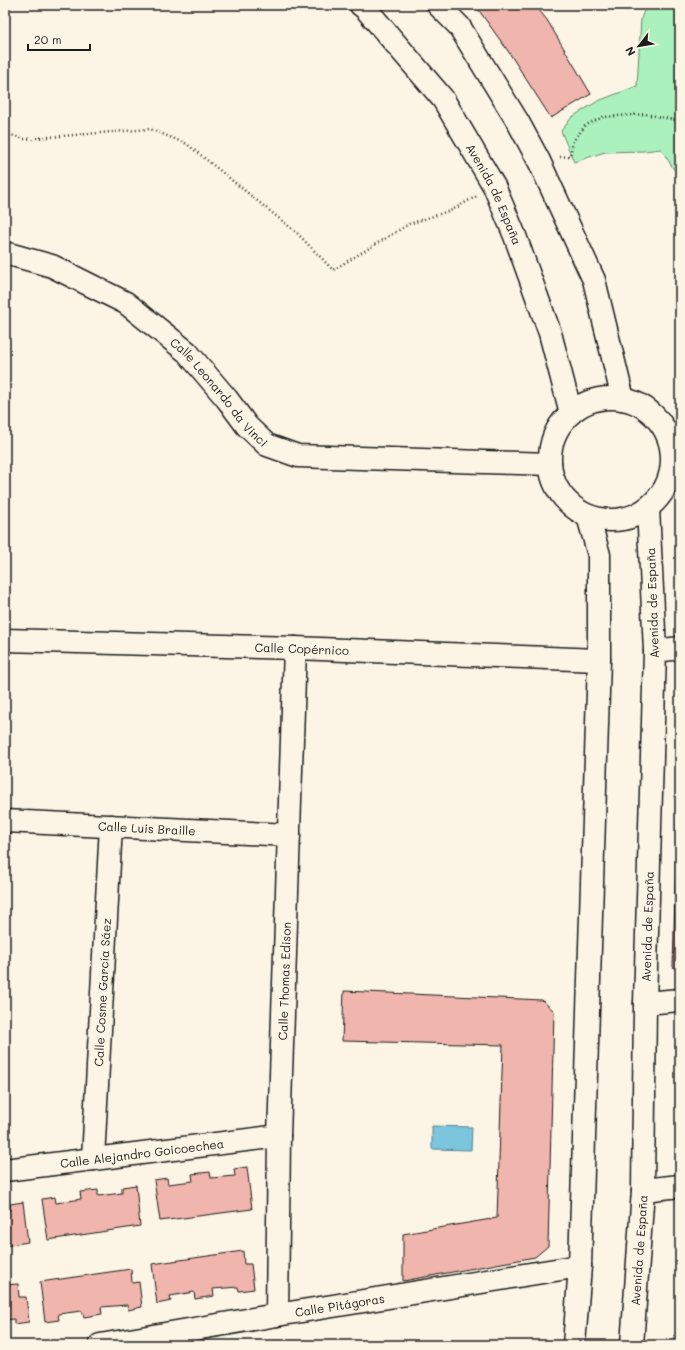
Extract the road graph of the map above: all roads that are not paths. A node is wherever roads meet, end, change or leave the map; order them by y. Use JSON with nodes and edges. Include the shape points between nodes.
{"nodes":[{"id":1,"x":361,"y":5,"type":"edge"},
{"id":2,"x":438,"y":5,"type":"edge"},
{"id":3,"x":5,"y":253,"type":"edge"},
{"id":4,"x":623,"y":399,"type":"junction"},
{"id":5,"x":571,"y":413,"type":"junction"},
{"id":6,"x":676,"y":461,"type":"edge"},
{"id":7,"x":550,"y":464,"type":"junction"},
{"id":8,"x":648,"y":508,"type":"junction"},
{"id":9,"x":588,"y":516,"type":"junction"},
{"id":10,"x":5,"y":640,"type":"edge"},
{"id":11,"x":295,"y":648,"type":"junction"},
{"id":12,"x":680,"y":648,"type":"edge"},
{"id":13,"x":655,"y":651,"type":"junction"},
{"id":14,"x":599,"y":660,"type":"junction"},
{"id":15,"x":5,"y":821,"type":"edge"},
{"id":16,"x":111,"y":826,"type":"junction"},
{"id":17,"x":289,"y":835,"type":"junction"},
{"id":18,"x":680,"y":1000,"type":"edge"},
{"id":19,"x":645,"y":1003,"type":"junction"},
{"id":20,"x":279,"y":1136,"type":"junction"},
{"id":21,"x":93,"y":1159,"type":"junction"},
{"id":22,"x":5,"y":1170,"type":"edge"},
{"id":23,"x":680,"y":1186,"type":"edge"},
{"id":24,"x":642,"y":1190,"type":"junction"},
{"id":25,"x":580,"y":1266,"type":"junction"},
{"id":26,"x":277,"y":1315,"type":"junction"},
{"id":27,"x":100,"y":1345,"type":"edge"},
{"id":28,"x":574,"y":1345,"type":"edge"},
{"id":29,"x":632,"y":1345,"type":"edge"}],
"edges":[{"from":1,"to":5,"type":"street","name":"Avenida de España","via":[[443,99],[494,186],[550,332]]},
{"from":2,"to":4,"type":"street","via":[[459,26],[539,161],[594,280]]},
{"from":3,"to":7,"type":"street","name":"Calle Leonardo da Vinci","via":[[52,266],[126,303],[187,352],[247,426],[267,445],[298,456]]},
{"from":4,"to":5,"type":"street","via":[[604,398],[586,403]]},
{"from":4,"to":6,"type":"street","via":[[639,404],[653,414],[664,428]]},
{"from":5,"to":7,"type":"street","via":[[559,428],[552,445]]},
{"from":6,"to":8,"type":"street","via":[[664,490]]},
{"from":7,"to":9,"type":"street","via":[[554,480],[562,495]]},
{"from":8,"to":9,"type":"street","via":[[630,518],[609,520]]},
{"from":8,"to":13,"type":"street","name":"Avenida de España"},
{"from":9,"to":14,"type":"street","via":[[599,556]]},
{"from":10,"to":11,"type":"street","name":"Calle Copérnico"},
{"from":11,"to":14,"type":"street","name":"Calle Copérnico"},
{"from":11,"to":17,"type":"street","name":"Calle Thomas Edison"},
{"from":12,"to":13,"type":"street"},
{"from":13,"to":19,"type":"street","name":"Avenida de España"},
{"from":14,"to":25,"type":"street"},
{"from":15,"to":16,"type":"street","name":"Calle Luis Braille"},
{"from":16,"to":17,"type":"street","name":"Calle Luis Braille"},
{"from":16,"to":21,"type":"street","name":"Calle Cosme García Sáez"},
{"from":17,"to":20,"type":"street","name":"Calle Thomas Edison"},
{"from":18,"to":19,"type":"street"},
{"from":19,"to":24,"type":"street","name":"Avenida de España"},
{"from":20,"to":21,"type":"street","name":"Calle Alejandro Goicoechea"},
{"from":20,"to":26,"type":"street","name":"Calle Thomas Edison"},
{"from":21,"to":22,"type":"street","name":"Calle Alejandro Goicoechea"},
{"from":23,"to":24,"type":"street"},
{"from":24,"to":29,"type":"street","name":"Avenida de España"},
{"from":25,"to":26,"type":"street","name":"Calle Pitágoras"},
{"from":25,"to":28,"type":"street"},
{"from":26,"to":27,"type":"street","name":"Calle Pitágoras"}]}
